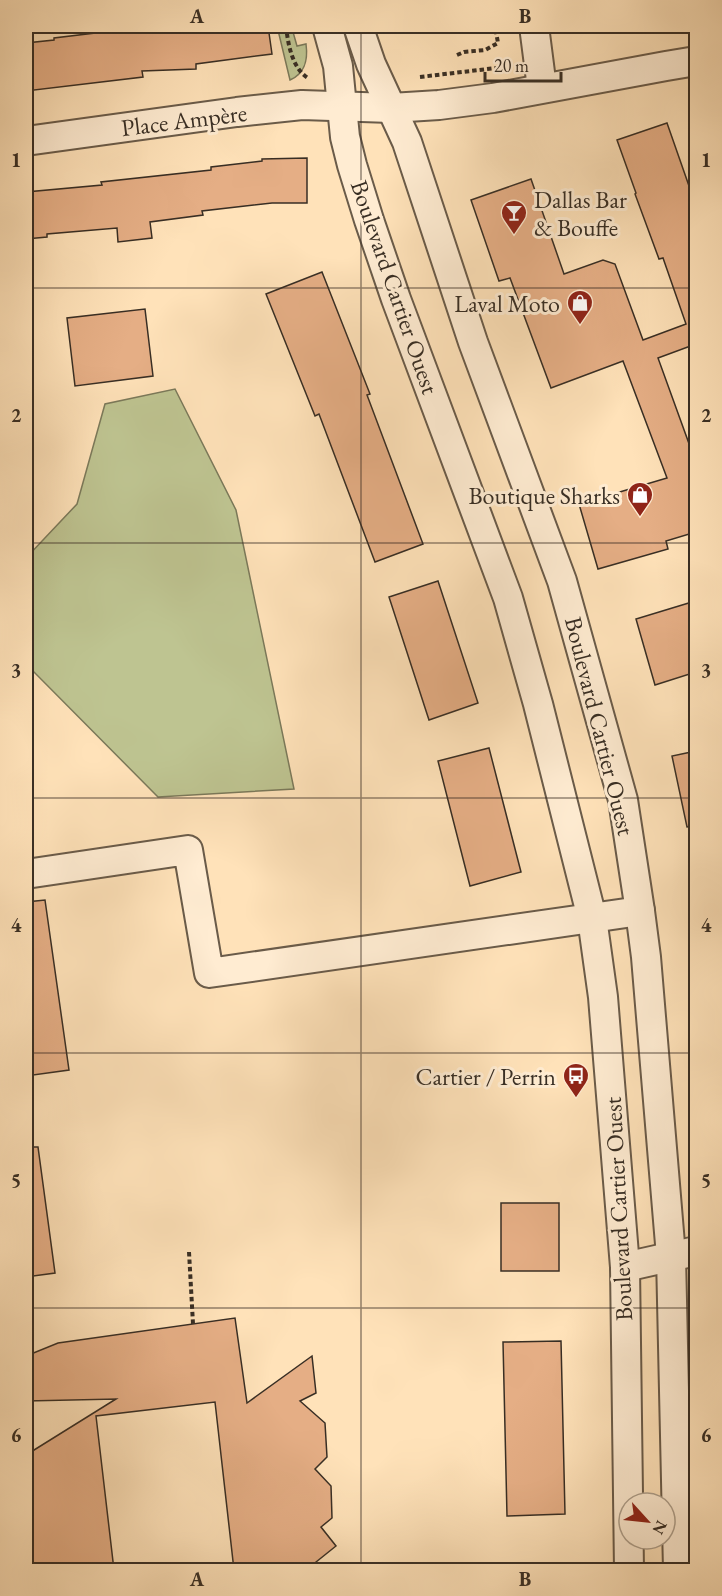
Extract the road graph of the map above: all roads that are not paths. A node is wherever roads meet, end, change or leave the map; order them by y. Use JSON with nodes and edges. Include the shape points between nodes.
{"nodes":[{"id":1,"x":327,"y":26,"type":"edge"},
{"id":2,"x":358,"y":26,"type":"edge"},
{"id":3,"x":534,"y":26,"type":"edge"},
{"id":4,"x":696,"y":61,"type":"edge"},
{"id":5,"x":542,"y":88,"type":"junction"},
{"id":6,"x":342,"y":106,"type":"junction"},
{"id":7,"x":391,"y":108,"type":"junction"},
{"id":8,"x":26,"y":141,"type":"edge"},
{"id":9,"x":26,"y":874,"type":"edge"},
{"id":10,"x":640,"y":910,"type":"junction"},
{"id":11,"x":592,"y":918,"type":"junction"},
{"id":12,"x":684,"y":1253,"type":"edge"},
{"id":13,"x":625,"y":1267,"type":"junction"},
{"id":14,"x":629,"y":1570,"type":"edge"},
{"id":15,"x":678,"y":1570,"type":"edge"}],
"edges":[{"from":1,"to":6,"type":"street","name":"Boulevard Cartier Ouest","via":[[338,66]]},
{"from":2,"to":7,"type":"street","name":"Boulevard Cartier Ouest"},
{"from":3,"to":5,"type":"street"},
{"from":4,"to":5,"type":"street","name":"Place Ampère"},
{"from":5,"to":7,"type":"street","name":"Place Ampère","via":[[493,98]]},
{"from":6,"to":7,"type":"street","name":"Place Ampère"},
{"from":6,"to":8,"type":"street","name":"Place Ampère","via":[[302,105],[237,112]]},
{"from":6,"to":11,"type":"street","name":"Boulevard Cartier Ouest","via":[[345,137],[369,220],[508,598]]},
{"from":7,"to":10,"type":"street","name":"Boulevard Cartier Ouest","via":[[407,142],[473,342],[562,581],[623,800]]},
{"from":9,"to":11,"type":"street","via":[[189,850],[209,973]]},
{"from":10,"to":11,"type":"street"},
{"from":10,"to":12,"type":"street","name":"Boulevard Cartier Ouest"},
{"from":11,"to":13,"type":"street","name":"Boulevard Cartier Ouest","via":[[603,997]]},
{"from":12,"to":13,"type":"street"},
{"from":12,"to":15,"type":"street","name":"Boulevard Cartier Ouest"},
{"from":13,"to":14,"type":"street","name":"Boulevard Cartier Ouest"}]}
